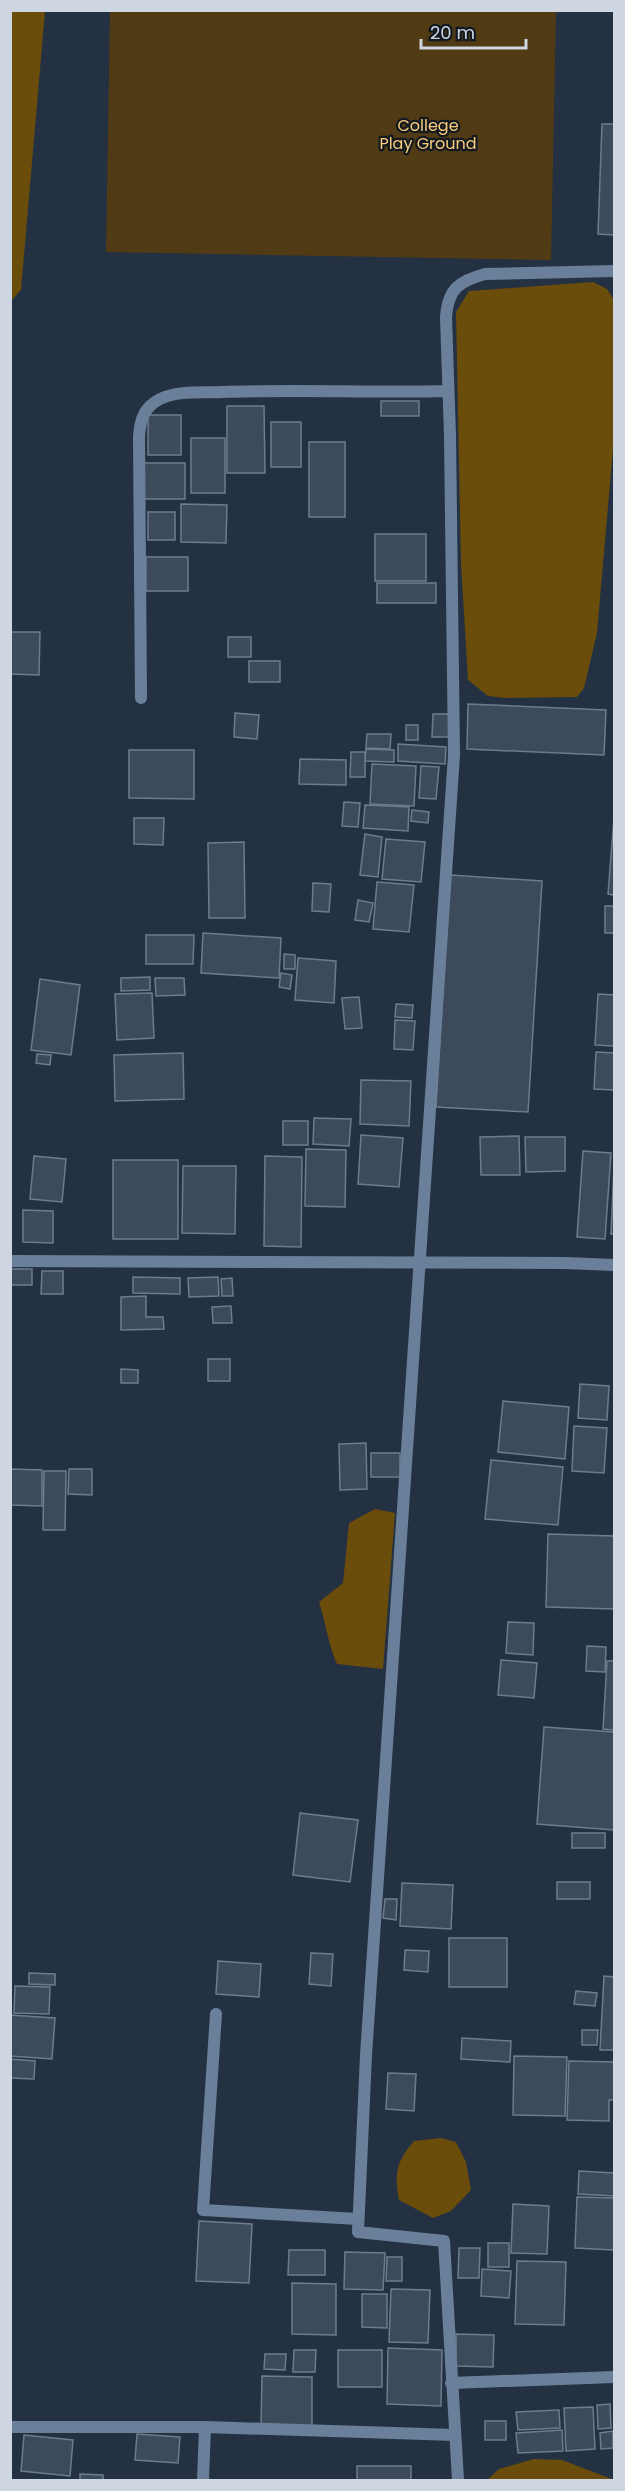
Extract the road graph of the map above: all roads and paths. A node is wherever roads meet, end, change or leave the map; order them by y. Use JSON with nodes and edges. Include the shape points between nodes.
{"nodes":[{"id":1,"x":615,"y":271,"type":"edge"},
{"id":2,"x":448,"y":391,"type":"junction"},
{"id":3,"x":141,"y":698,"type":"dead end"},
{"id":4,"x":10,"y":1261,"type":"edge"},
{"id":5,"x":418,"y":1262,"type":"junction"},
{"id":6,"x":615,"y":1265,"type":"edge"},
{"id":7,"x":216,"y":2014,"type":"dead end"},
{"id":8,"x":358,"y":2219,"type":"junction"},
{"id":9,"x":615,"y":2377,"type":"edge"},
{"id":10,"x":451,"y":2383,"type":"junction"},
{"id":11,"x":10,"y":2427,"type":"edge"},
{"id":12,"x":205,"y":2427,"type":"junction"},
{"id":13,"x":455,"y":2435,"type":"junction"},
{"id":14,"x":202,"y":2481,"type":"edge"},
{"id":15,"x":458,"y":2481,"type":"edge"}],
"edges":[{"from":1,"to":2,"type":"street","via":[[485,274],[458,286],[447,298]]},
{"from":2,"to":3,"type":"street","via":[[172,394],[158,399],[144,412],[139,437]]},
{"from":2,"to":5,"type":"street","via":[[454,755]]},
{"from":4,"to":5,"type":"street"},
{"from":5,"to":6,"type":"street"},
{"from":5,"to":8,"type":"street"},
{"from":7,"to":8,"type":"street","via":[[203,2210]]},
{"from":8,"to":10,"type":"street","via":[[358,2232],[444,2241]]},
{"from":9,"to":10,"type":"street"},
{"from":10,"to":13,"type":"street"},
{"from":11,"to":12,"type":"street"},
{"from":12,"to":13,"type":"street"},
{"from":12,"to":14,"type":"street"},
{"from":13,"to":15,"type":"street"}]}
